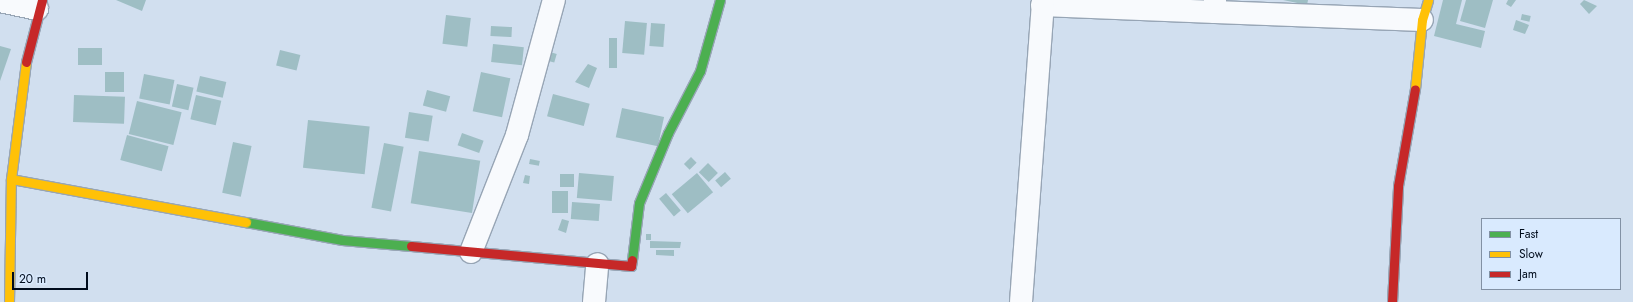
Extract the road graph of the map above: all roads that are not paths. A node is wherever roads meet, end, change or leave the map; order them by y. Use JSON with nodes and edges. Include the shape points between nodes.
{"nodes":[{"id":1,"x":554,"y":0,"type":"edge"},
{"id":2,"x":720,"y":0,"type":"edge"},
{"id":3,"x":1428,"y":0,"type":"edge"},
{"id":4,"x":0,"y":1,"type":"edge"},
{"id":5,"x":1043,"y":2,"type":"edge"},
{"id":6,"x":39,"y":4,"type":"edge"},
{"id":7,"x":1215,"y":6,"type":"edge"},
{"id":8,"x":1422,"y":20,"type":"junction"},
{"id":9,"x":11,"y":179,"type":"junction"},
{"id":10,"x":471,"y":252,"type":"junction"},
{"id":11,"x":598,"y":264,"type":"junction"},
{"id":12,"x":9,"y":302,"type":"edge"},
{"id":13,"x":594,"y":302,"type":"edge"},
{"id":14,"x":1021,"y":302,"type":"edge"},
{"id":15,"x":1392,"y":302,"type":"edge"}],
"edges":[{"from":1,"to":10,"type":"street","via":[[517,135]]},
{"from":2,"to":11,"type":"street","via":[[700,71],[668,133],[639,203],[631,266]]},
{"from":3,"to":8,"type":"street"},
{"from":4,"to":6,"type":"street"},
{"from":5,"to":7,"type":"street"},
{"from":5,"to":14,"type":"street"},
{"from":6,"to":9,"type":"street","via":[[27,55]]},
{"from":7,"to":8,"type":"street"},
{"from":8,"to":15,"type":"street","via":[[1420,61],[1398,186]]},
{"from":9,"to":10,"type":"street","via":[[342,240]]},
{"from":9,"to":12,"type":"street"},
{"from":10,"to":11,"type":"street"},
{"from":11,"to":13,"type":"street"}]}
